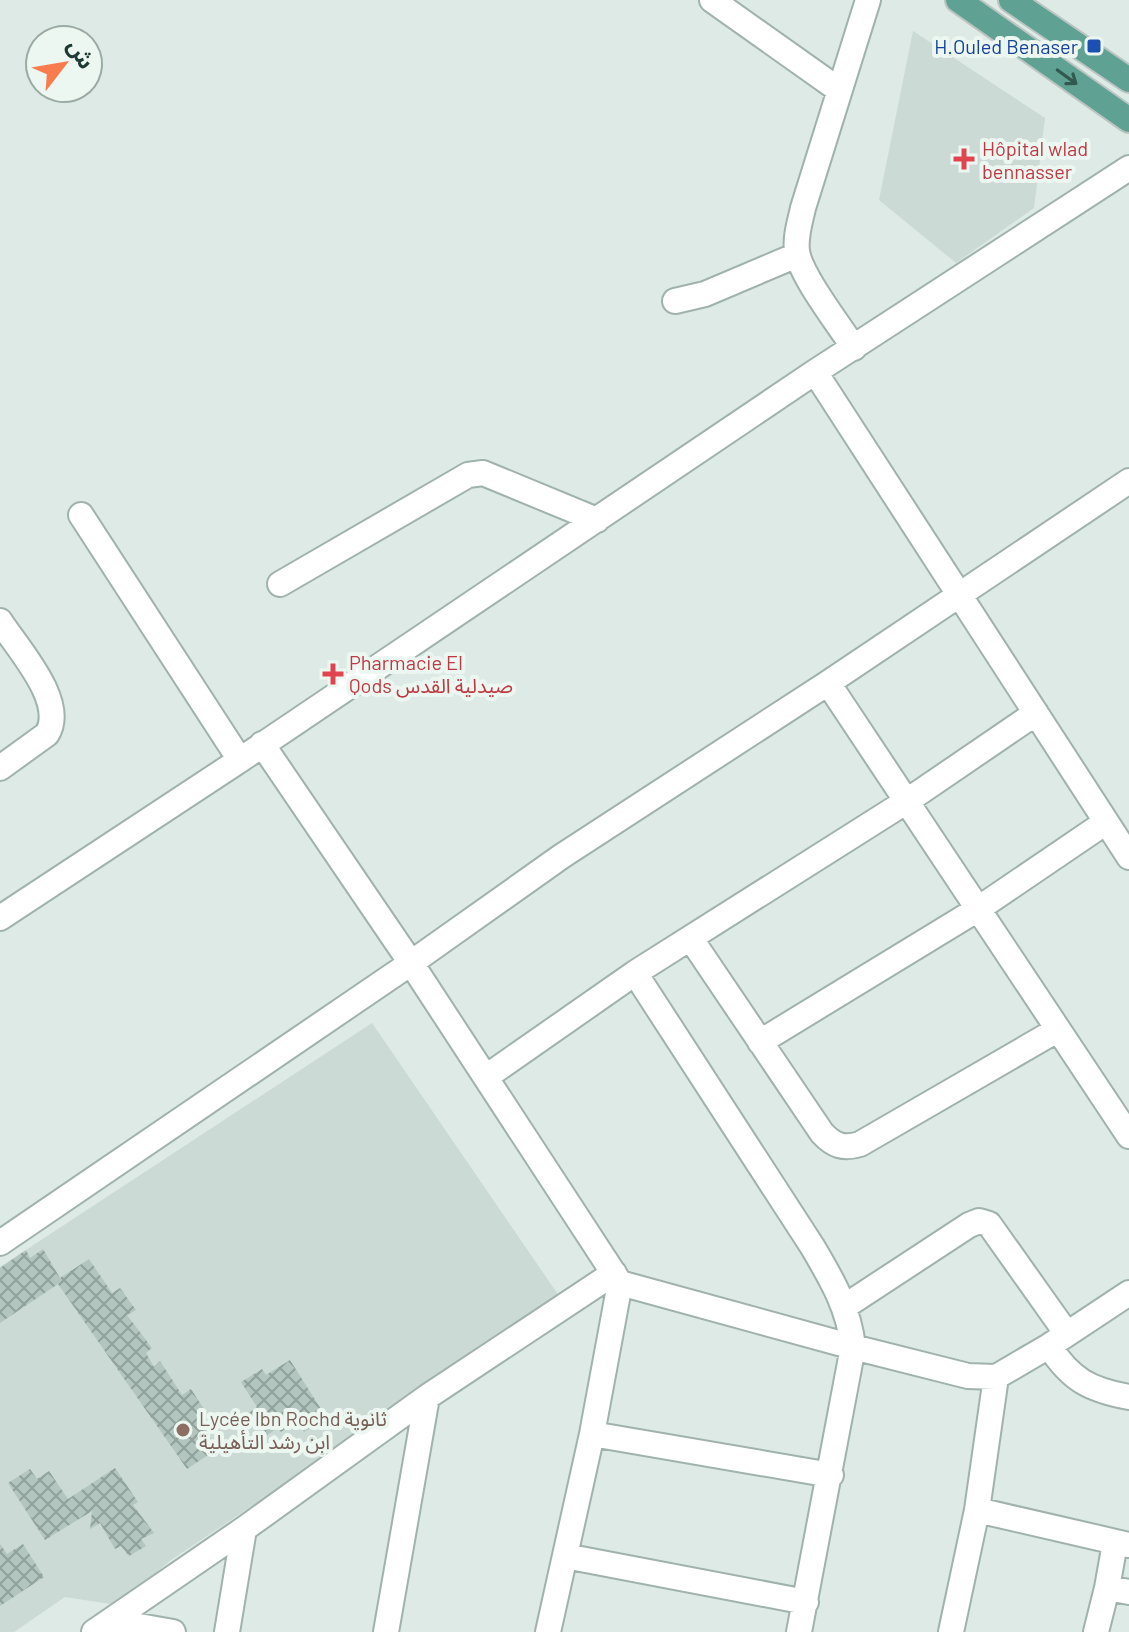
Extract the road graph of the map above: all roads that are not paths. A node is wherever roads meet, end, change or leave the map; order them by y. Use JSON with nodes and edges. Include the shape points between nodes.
{"nodes":[{"id":1,"x":712,"y":0,"type":"edge"},
{"id":2,"x":868,"y":0,"type":"edge"},
{"id":3,"x":958,"y":0,"type":"edge"},
{"id":4,"x":1011,"y":0,"type":"edge"},
{"id":5,"x":1129,"y":80,"type":"edge"},
{"id":6,"x":839,"y":90,"type":"junction"},
{"id":7,"x":1129,"y":120,"type":"edge"},
{"id":8,"x":1129,"y":168,"type":"edge"},
{"id":9,"x":797,"y":255,"type":"junction"},
{"id":10,"x":675,"y":301,"type":"dead end"},
{"id":11,"x":854,"y":348,"type":"junction"},
{"id":12,"x":815,"y":372,"type":"junction"},
{"id":13,"x":1129,"y":481,"type":"edge"},
{"id":14,"x":81,"y":515,"type":"dead end"},
{"id":15,"x":597,"y":520,"type":"junction"},
{"id":16,"x":280,"y":584,"type":"dead end"},
{"id":17,"x":959,"y":595,"type":"junction"},
{"id":18,"x":0,"y":621,"type":"edge"},
{"id":19,"x":828,"y":683,"type":"junction"},
{"id":20,"x":1036,"y":713,"type":"junction"},
{"id":21,"x":262,"y":744,"type":"junction"},
{"id":22,"x":240,"y":760,"type":"junction"},
{"id":23,"x":0,"y":768,"type":"edge"},
{"id":24,"x":907,"y":801,"type":"junction"},
{"id":25,"x":1106,"y":822,"type":"junction"},
{"id":26,"x":1129,"y":857,"type":"edge"},
{"id":27,"x":978,"y":909,"type":"junction"},
{"id":28,"x":0,"y":918,"type":"edge"},
{"id":29,"x":691,"y":939,"type":"junction"},
{"id":30,"x":411,"y":963,"type":"junction"},
{"id":31,"x":635,"y":973,"type":"junction"},
{"id":32,"x":1057,"y":1030,"type":"junction"},
{"id":33,"x":760,"y":1042,"type":"junction"},
{"id":34,"x":486,"y":1077,"type":"junction"},
{"id":35,"x":1129,"y":1136,"type":"edge"},
{"id":36,"x":0,"y":1243,"type":"edge"},
{"id":37,"x":617,"y":1278,"type":"junction"},
{"id":38,"x":1129,"y":1293,"type":"edge"},
{"id":39,"x":844,"y":1307,"type":"junction"},
{"id":40,"x":1058,"y":1340,"type":"junction"},
{"id":41,"x":853,"y":1347,"type":"junction"},
{"id":42,"x":996,"y":1377,"type":"junction"},
{"id":43,"x":427,"y":1397,"type":"junction"},
{"id":44,"x":1129,"y":1397,"type":"edge"},
{"id":45,"x":592,"y":1434,"type":"junction"},
{"id":46,"x":831,"y":1475,"type":"junction"},
{"id":47,"x":977,"y":1510,"type":"junction"},
{"id":48,"x":244,"y":1529,"type":"junction"},
{"id":49,"x":1122,"y":1544,"type":"edge"},
{"id":50,"x":565,"y":1556,"type":"junction"},
{"id":51,"x":1118,"y":1590,"type":"edge"},
{"id":52,"x":806,"y":1602,"type":"junction"},
{"id":53,"x":108,"y":1628,"type":"edge"},
{"id":54,"x":173,"y":1632,"type":"edge"},
{"id":55,"x":227,"y":1632,"type":"edge"},
{"id":56,"x":386,"y":1632,"type":"edge"},
{"id":57,"x":548,"y":1632,"type":"edge"},
{"id":58,"x":799,"y":1632,"type":"edge"},
{"id":59,"x":951,"y":1632,"type":"edge"},
{"id":60,"x":1096,"y":1632,"type":"edge"}],
"edges":[{"from":1,"to":6,"type":"street"},
{"from":2,"to":6,"type":"street"},
{"from":3,"to":7,"type":"main road","one_way":true},
{"from":4,"to":5,"type":"main road"},
{"from":6,"to":9,"type":"street","via":[[803,208]]},
{"from":8,"to":11,"type":"street"},
{"from":9,"to":10,"type":"street","via":[[705,294]]},
{"from":9,"to":11,"type":"street"},
{"from":11,"to":12,"type":"street"},
{"from":12,"to":15,"type":"street"},
{"from":12,"to":17,"type":"street"},
{"from":13,"to":17,"type":"street"},
{"from":14,"to":22,"type":"street"},
{"from":15,"to":16,"type":"street","via":[[483,473],[468,475]]},
{"from":15,"to":21,"type":"street"},
{"from":17,"to":19,"type":"street"},
{"from":17,"to":20,"type":"street"},
{"from":18,"to":23,"type":"street","via":[[53,707],[47,734]]},
{"from":19,"to":24,"type":"street"},
{"from":19,"to":30,"type":"street","via":[[562,856]]},
{"from":20,"to":24,"type":"street"},
{"from":20,"to":25,"type":"street"},
{"from":21,"to":22,"type":"street"},
{"from":21,"to":30,"type":"street"},
{"from":22,"to":28,"type":"street"},
{"from":24,"to":27,"type":"street"},
{"from":24,"to":29,"type":"street"},
{"from":25,"to":26,"type":"street"},
{"from":25,"to":27,"type":"street"},
{"from":27,"to":32,"type":"street"},
{"from":27,"to":33,"type":"street"},
{"from":29,"to":31,"type":"street"},
{"from":29,"to":33,"type":"street"},
{"from":30,"to":34,"type":"street"},
{"from":30,"to":36,"type":"street"},
{"from":31,"to":34,"type":"street"},
{"from":31,"to":39,"type":"street","via":[[812,1246]]},
{"from":32,"to":33,"type":"street","via":[[848,1147],[830,1142],[822,1133]]},
{"from":32,"to":35,"type":"street"},
{"from":34,"to":37,"type":"street"},
{"from":37,"to":41,"type":"street"},
{"from":37,"to":43,"type":"street"},
{"from":37,"to":45,"type":"street"},
{"from":38,"to":40,"type":"street"},
{"from":39,"to":40,"type":"street","via":[[979,1221],[989,1224]]},
{"from":39,"to":41,"type":"street"},
{"from":40,"to":42,"type":"street"},
{"from":40,"to":44,"type":"street","via":[[1072,1376],[1093,1388]]},
{"from":41,"to":42,"type":"street","via":[[968,1376]]},
{"from":41,"to":46,"type":"street"},
{"from":42,"to":47,"type":"street"},
{"from":43,"to":48,"type":"street"},
{"from":43,"to":56,"type":"street"},
{"from":45,"to":46,"type":"street"},
{"from":45,"to":50,"type":"street"},
{"from":46,"to":52,"type":"street"},
{"from":47,"to":49,"type":"street"},
{"from":47,"to":59,"type":"street"},
{"from":48,"to":53,"type":"street"},
{"from":48,"to":55,"type":"street"},
{"from":49,"to":51,"type":"street"},
{"from":50,"to":52,"type":"street"},
{"from":50,"to":57,"type":"street"},
{"from":51,"to":60,"type":"street"},
{"from":52,"to":58,"type":"street"},
{"from":53,"to":54,"type":"street"}]}
